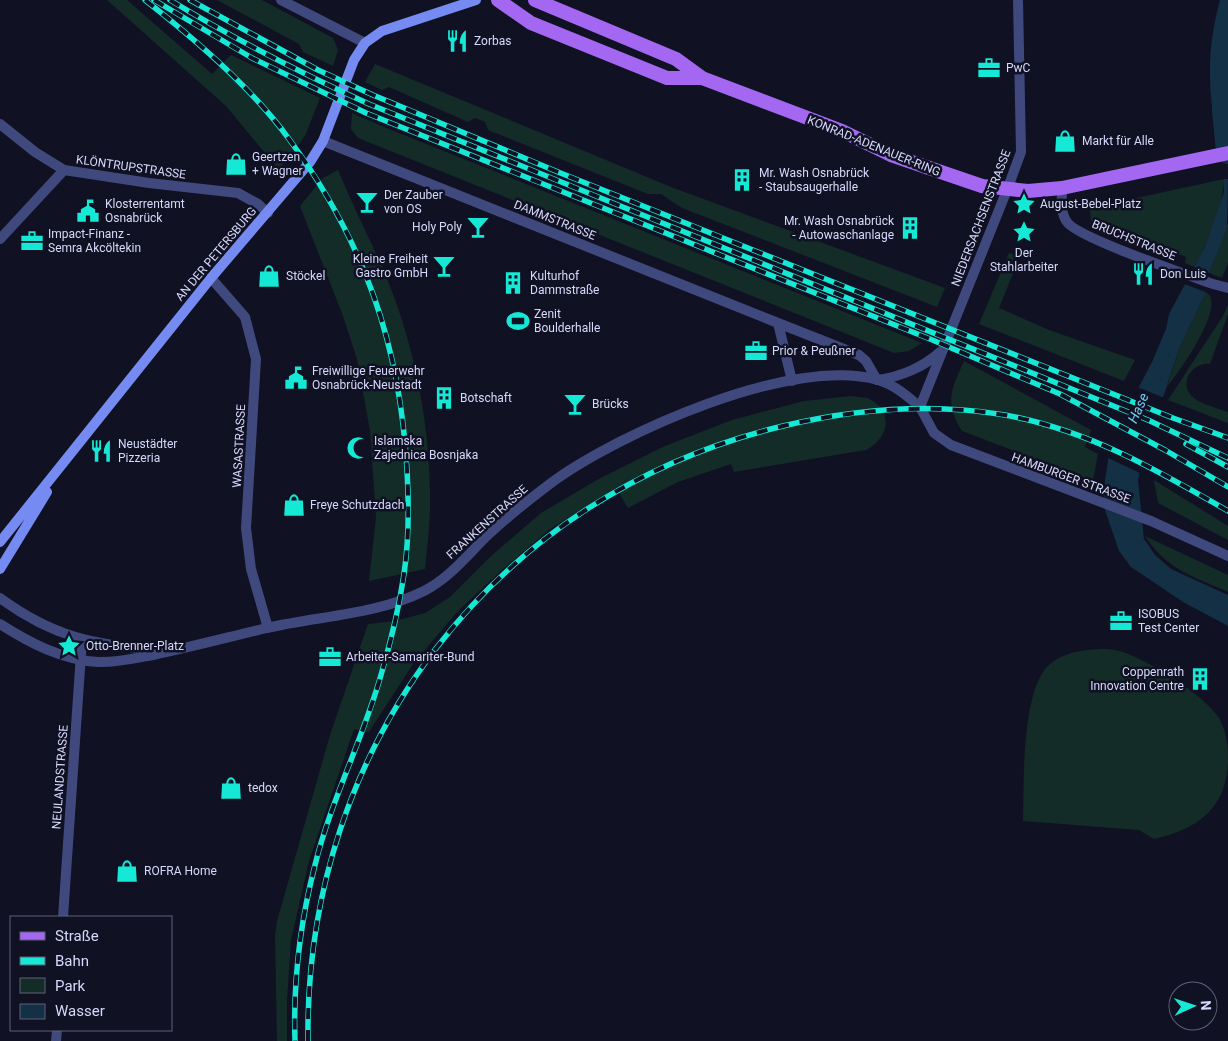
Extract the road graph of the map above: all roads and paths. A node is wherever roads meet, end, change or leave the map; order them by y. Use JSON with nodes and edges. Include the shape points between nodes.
{"nodes":[{"id":1,"x":281,"y":0,"type":"edge"},
{"id":2,"x":476,"y":0,"type":"edge"},
{"id":3,"x":498,"y":0,"type":"edge"},
{"id":4,"x":535,"y":0,"type":"edge"},
{"id":5,"x":1018,"y":0,"type":"edge"},
{"id":6,"x":365,"y":43,"type":"junction"},
{"id":7,"x":702,"y":78,"type":"junction"},
{"id":8,"x":0,"y":124,"type":"edge"},
{"id":9,"x":323,"y":141,"type":"junction"},
{"id":10,"x":1228,"y":153,"type":"edge"},
{"id":11,"x":64,"y":170,"type":"junction"},
{"id":12,"x":1062,"y":188,"type":"junction"},
{"id":13,"x":1007,"y":190,"type":"junction"},
{"id":14,"x":268,"y":213,"type":"junction"},
{"id":15,"x":0,"y":239,"type":"edge"},
{"id":16,"x":210,"y":278,"type":"junction"},
{"id":17,"x":1228,"y":288,"type":"edge"},
{"id":18,"x":778,"y":322,"type":"junction"},
{"id":19,"x":942,"y":349,"type":"junction"},
{"id":20,"x":877,"y":380,"type":"junction"},
{"id":21,"x":792,"y":381,"type":"junction"},
{"id":22,"x":920,"y":407,"type":"junction"},
{"id":23,"x":62,"y":467,"type":"junction"},
{"id":24,"x":0,"y":542,"type":"edge"},
{"id":25,"x":1228,"y":556,"type":"edge"},
{"id":26,"x":0,"y":569,"type":"edge"},
{"id":27,"x":0,"y":598,"type":"edge"},
{"id":28,"x":0,"y":624,"type":"edge"},
{"id":29,"x":268,"y":628,"type":"junction"},
{"id":30,"x":82,"y":639,"type":"junction"},
{"id":31,"x":170,"y":651,"type":"junction"},
{"id":32,"x":81,"y":660,"type":"junction"},
{"id":33,"x":63,"y":916,"type":"edge"}],
"edges":[{"from":1,"to":6,"type":"street"},
{"from":2,"to":6,"type":"main road","via":[[382,30]]},
{"from":3,"to":7,"type":"main road","name":"KONRAD-ADENAUER-RING","via":[[531,23],[667,78]]},
{"from":4,"to":7,"type":"main road","name":"KONRAD-ADENAUER-RING","via":[[676,59]]},
{"from":5,"to":13,"type":"street","name":"NIEDERSACHSENSTRASSE","via":[[1021,152]]},
{"from":6,"to":9,"type":"main road","name":"AN DER PETERSBURG","via":[[354,60]]},
{"from":7,"to":13,"type":"main road","name":"KONRAD-ADENAUER-RING","via":[[842,131],[891,155],[951,177]]},
{"from":8,"to":11,"type":"street","name":"KLÖNTRUPSTRASSE"},
{"from":9,"to":14,"type":"main road","name":"AN DER PETERSBURG"},
{"from":9,"to":18,"type":"street","name":"DAMMSTRASSE"},
{"from":10,"to":12,"type":"main road","name":"KONRAD-ADENAUER-RING"},
{"from":11,"to":14,"type":"street","name":"KLÖNTRUPSTRASSE","via":[[238,193]]},
{"from":11,"to":15,"type":"street"},
{"from":12,"to":13,"type":"main road","name":"KONRAD-ADENAUER-RING"},
{"from":12,"to":17,"type":"street","name":"BRUCHSTRASSE","via":[[1062,209],[1067,223],[1089,237]]},
{"from":13,"to":19,"type":"street","name":"NIEDERSACHSENSTRASSE"},
{"from":14,"to":16,"type":"main road","name":"AN DER PETERSBURG"},
{"from":16,"to":23,"type":"main road","name":"AN DER PETERSBURG"},
{"from":16,"to":29,"type":"street","name":"WASASTRASSE","via":[[245,318],[256,359],[246,528],[252,569]]},
{"from":18,"to":20,"type":"street","name":"DAMMSTRASSE","via":[[859,355]]},
{"from":18,"to":21,"type":"street"},
{"from":19,"to":20,"type":"street","via":[[928,363],[889,379]]},
{"from":19,"to":22,"type":"street","name":"NIEDERSACHSENSTRASSE"},
{"from":20,"to":21,"type":"street","name":"FRANKENSTRASSE","via":[[826,376]]},
{"from":20,"to":22,"type":"street","name":"FRANKENSTRASSE","via":[[900,390]]},
{"from":21,"to":29,"type":"street","name":"FRANKENSTRASSE","via":[[698,407],[588,459],[513,513],[459,565],[426,590],[393,603]]},
{"from":22,"to":25,"type":"street","name":"HAMBURGER STRASSE","via":[[934,433],[951,445],[1151,521]]},
{"from":23,"to":24,"type":"main road","name":"AN DER PETERSBURG"},
{"from":23,"to":26,"type":"main road","name":"AN DER PETERSBURG"},
{"from":27,"to":30,"type":"street","name":"FRANKENSTRASSE","via":[[35,622]]},
{"from":28,"to":32,"type":"street","name":"FRANKENSTRASSE","via":[[48,651]]},
{"from":29,"to":31,"type":"street","name":"FRANKENSTRASSE"},
{"from":30,"to":31,"type":"street","name":"FRANKENSTRASSE","via":[[128,648]]},
{"from":30,"to":32,"type":"street","name":"NEULANDSTRASSE"},
{"from":31,"to":32,"type":"street","name":"FRANKENSTRASSE","via":[[120,661]]},
{"from":32,"to":33,"type":"street","name":"NEULANDSTRASSE"}]}
